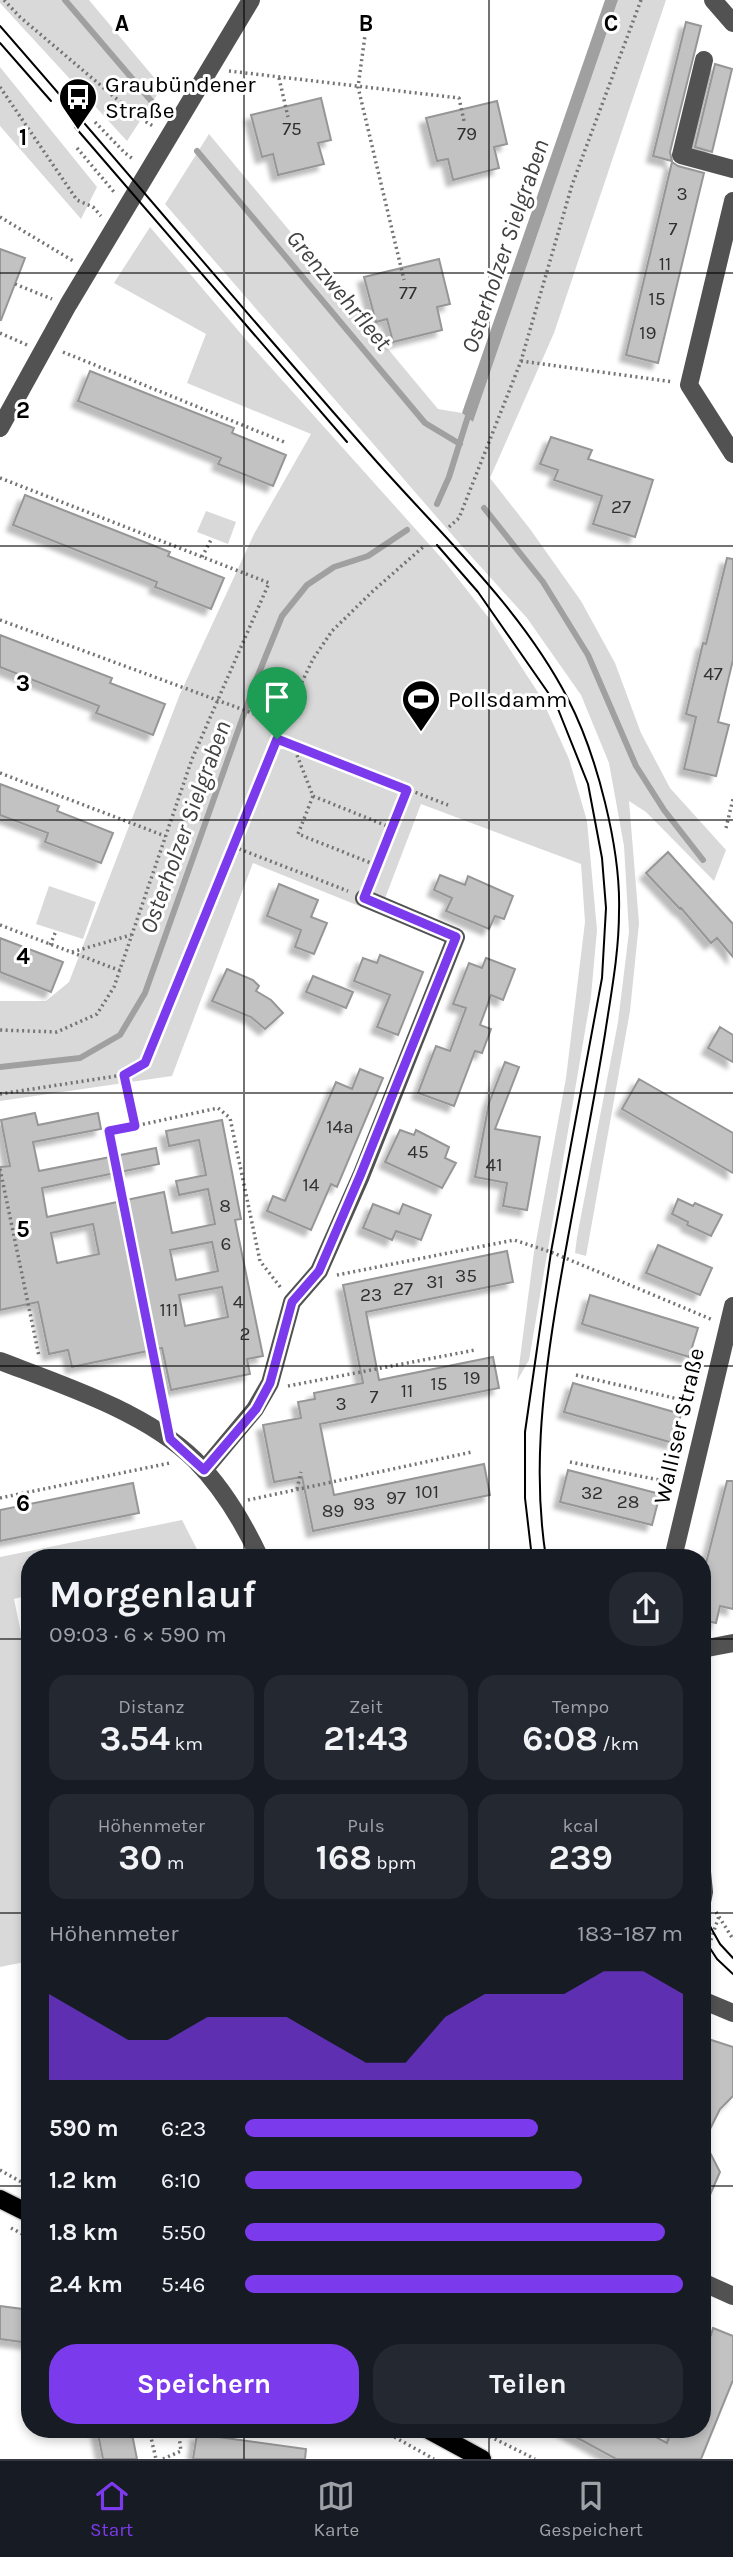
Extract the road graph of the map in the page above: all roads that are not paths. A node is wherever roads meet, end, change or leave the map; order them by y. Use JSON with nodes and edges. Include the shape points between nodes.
{"nodes":[{"id":1,"x":251,"y":0,"type":"edge"},
{"id":2,"x":713,"y":0,"type":"edge"},
{"id":3,"x":733,"y":23,"type":"edge"},
{"id":4,"x":704,"y":60,"type":"dead end"},
{"id":5,"x":733,"y":169,"type":"edge"},
{"id":6,"x":733,"y":201,"type":"edge"},
{"id":7,"x":3,"y":416,"type":"edge"},
{"id":8,"x":733,"y":454,"type":"edge"},
{"id":9,"x":364,"y":898,"type":"road end"},
{"id":10,"x":733,"y":1306,"type":"edge"},
{"id":11,"x":0,"y":1361,"type":"edge"},
{"id":12,"x":199,"y":1464,"type":"junction"},
{"id":13,"x":255,"y":1549,"type":"edge"},
{"id":14,"x":675,"y":1549,"type":"edge"},
{"id":15,"x":733,"y":1643,"type":"edge"},
{"id":16,"x":711,"y":1647,"type":"edge"},
{"id":17,"x":711,"y":2004,"type":"edge"},
{"id":18,"x":733,"y":2013,"type":"edge"},
{"id":19,"x":0,"y":2199,"type":"edge"},
{"id":20,"x":21,"y":2210,"type":"edge"},
{"id":21,"x":711,"y":2286,"type":"edge"},
{"id":22,"x":733,"y":2296,"type":"edge"},
{"id":23,"x":444,"y":2438,"type":"edge"},
{"id":24,"x":482,"y":2459,"type":"edge"}],
"edges":[{"from":1,"to":7,"type":"street"},
{"from":2,"to":3,"type":"street"},
{"from":4,"to":5,"type":"street","via":[[681,155]]},
{"from":6,"to":8,"type":"street","via":[[689,385]]},
{"from":9,"to":12,"type":"street","via":[[456,937],[319,1271],[292,1302],[270,1383],[256,1409]]},
{"from":10,"to":14,"type":"street","name":"Walliser Straße"},
{"from":11,"to":12,"type":"street","via":[[124,1413],[170,1439]]},
{"from":12,"to":13,"type":"street"},
{"from":15,"to":16,"type":"street"},
{"from":17,"to":18,"type":"street"},
{"from":19,"to":20,"type":"main road"},
{"from":21,"to":22,"type":"street"},
{"from":23,"to":24,"type":"main road"}]}
